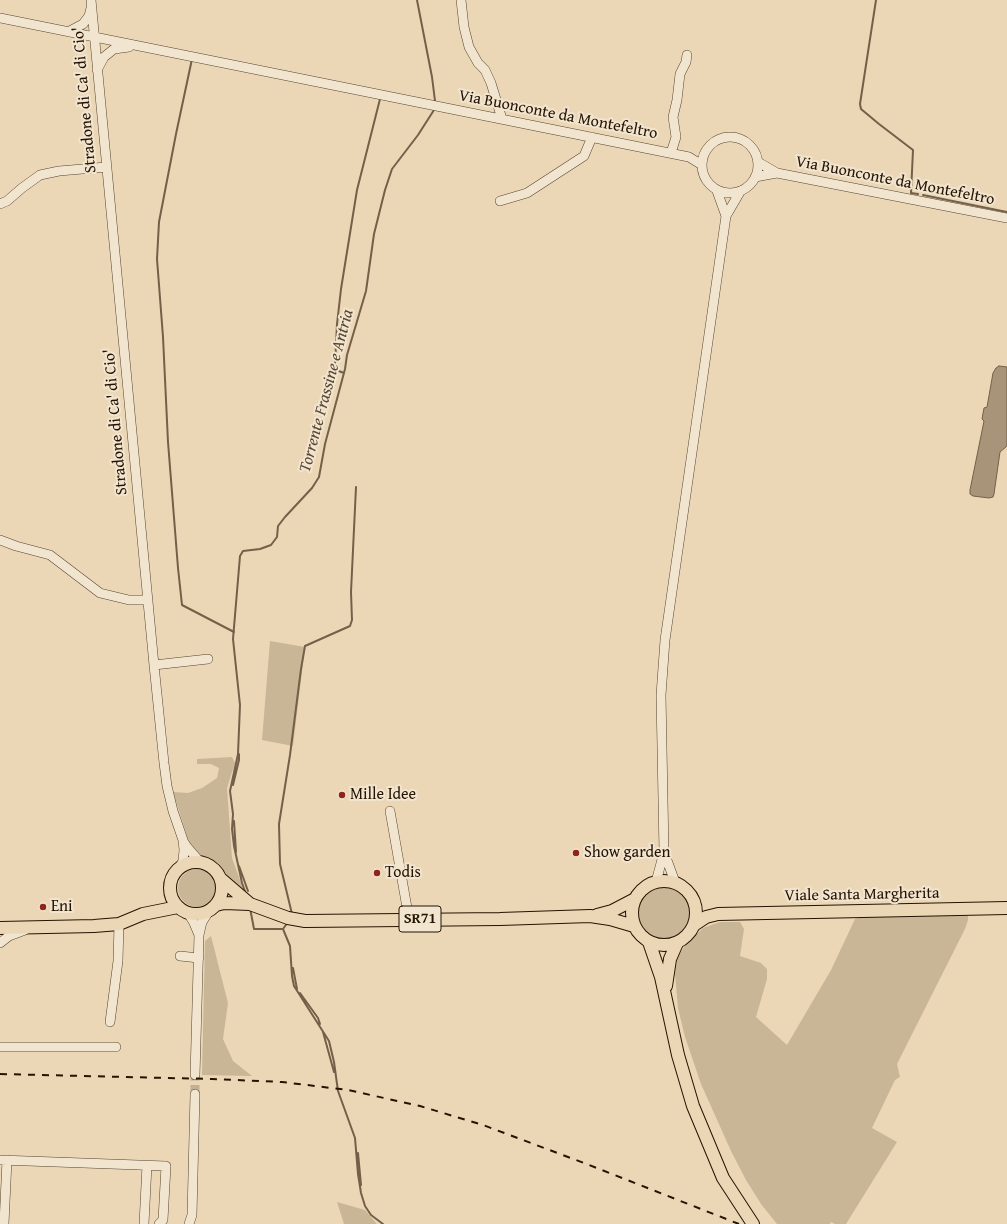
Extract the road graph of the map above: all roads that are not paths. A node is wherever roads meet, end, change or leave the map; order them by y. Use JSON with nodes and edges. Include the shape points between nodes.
{"nodes":[{"id":1,"x":460,"y":0,"type":"edge"},
{"id":2,"x":91,"y":4,"type":"edge"},
{"id":3,"x":0,"y":18,"type":"edge"},
{"id":4,"x":70,"y":32,"type":"junction"},
{"id":5,"x":94,"y":37,"type":"junction"},
{"id":6,"x":139,"y":46,"type":"junction"},
{"id":7,"x":687,"y":55,"type":"dead end"},
{"id":8,"x":97,"y":65,"type":"junction"},
{"id":9,"x":502,"y":119,"type":"junction"},
{"id":10,"x":592,"y":138,"type":"junction"},
{"id":11,"x":671,"y":153,"type":"junction"},
{"id":12,"x":704,"y":154,"type":"junction"},
{"id":13,"x":689,"y":157,"type":"junction"},
{"id":14,"x":758,"y":162,"type":"junction"},
{"id":15,"x":702,"y":165,"type":"junction"},
{"id":16,"x":106,"y":167,"type":"junction"},
{"id":17,"x":777,"y":173,"type":"junction"},
{"id":18,"x":755,"y":177,"type":"junction"},
{"id":19,"x":718,"y":191,"type":"junction"},
{"id":20,"x":740,"y":192,"type":"junction"},
{"id":21,"x":500,"y":201,"type":"dead end"},
{"id":22,"x":0,"y":204,"type":"edge"},
{"id":23,"x":726,"y":216,"type":"junction"},
{"id":24,"x":1007,"y":218,"type":"edge"},
{"id":25,"x":0,"y":540,"type":"edge"},
{"id":26,"x":148,"y":600,"type":"junction"},
{"id":27,"x":208,"y":659,"type":"dead end"},
{"id":28,"x":154,"y":665,"type":"junction"},
{"id":29,"x":390,"y":811,"type":"dead end"},
{"id":30,"x":183,"y":840,"type":"junction"},
{"id":31,"x":664,"y":852,"type":"junction"},
{"id":32,"x":200,"y":862,"type":"junction"},
{"id":33,"x":178,"y":870,"type":"junction"},
{"id":34,"x":221,"y":879,"type":"junction"},
{"id":35,"x":656,"y":882,"type":"junction"},
{"id":36,"x":675,"y":882,"type":"junction"},
{"id":37,"x":170,"y":886,"type":"junction"},
{"id":38,"x":635,"y":899,"type":"junction"},
{"id":39,"x":695,"y":902,"type":"junction"},
{"id":40,"x":250,"y":904,"type":"junction"},
{"id":41,"x":213,"y":908,"type":"junction"},
{"id":42,"x":1007,"y":908,"type":"edge"},
{"id":43,"x":183,"y":910,"type":"junction"},
{"id":44,"x":143,"y":914,"type":"junction"},
{"id":45,"x":718,"y":914,"type":"junction"},
{"id":46,"x":590,"y":916,"type":"junction"},
{"id":47,"x":409,"y":919,"type":"junction"},
{"id":48,"x":119,"y":924,"type":"junction"},
{"id":49,"x":694,"y":925,"type":"junction"},
{"id":50,"x":634,"y":926,"type":"junction"},
{"id":51,"x":36,"y":927,"type":"junction"},
{"id":52,"x":0,"y":928,"type":"edge"},
{"id":53,"x":199,"y":935,"type":"junction"},
{"id":54,"x":649,"y":942,"type":"junction"},
{"id":55,"x":0,"y":943,"type":"edge"},
{"id":56,"x":677,"y":943,"type":"junction"},
{"id":57,"x":180,"y":956,"type":"dead end"},
{"id":58,"x":199,"y":958,"type":"junction"},
{"id":59,"x":666,"y":995,"type":"junction"},
{"id":60,"x":110,"y":1022,"type":"dead end"},
{"id":61,"x":0,"y":1047,"type":"edge"},
{"id":62,"x":116,"y":1047,"type":"dead end"},
{"id":63,"x":195,"y":1075,"type":"tunnel mouth"},
{"id":64,"x":195,"y":1094,"type":"tunnel mouth"},
{"id":65,"x":4,"y":1160,"type":"edge"},
{"id":66,"x":147,"y":1165,"type":"junction"},
{"id":67,"x":751,"y":1221,"type":"edge"},
{"id":68,"x":4,"y":1224,"type":"edge"},
{"id":69,"x":144,"y":1224,"type":"edge"},
{"id":70,"x":159,"y":1224,"type":"edge"},
{"id":71,"x":189,"y":1224,"type":"edge"}],
"edges":[{"from":1,"to":9,"type":"street","via":[[469,47],[491,83]]},
{"from":2,"to":4,"type":"street","via":[[89,16]]},
{"from":2,"to":5,"type":"street","name":"Stradone di Ca' di Cio'"},
{"from":3,"to":4,"type":"street","name":"Via Buonconte da Montefeltro"},
{"from":4,"to":5,"type":"street","name":"Via Buonconte da Montefeltro"},
{"from":4,"to":8,"type":"street","via":[[83,37],[91,46]]},
{"from":5,"to":6,"type":"street","name":"Via Buonconte da Montefeltro"},
{"from":5,"to":8,"type":"street","name":"Stradone di Ca' di Cio'"},
{"from":6,"to":8,"type":"street","via":[[114,49]]},
{"from":6,"to":9,"type":"street","name":"Via Buonconte da Montefeltro"},
{"from":7,"to":11,"type":"street","via":[[680,74],[673,117],[676,137]]},
{"from":8,"to":16,"type":"street","name":"Stradone di Ca' di Cio'"},
{"from":9,"to":10,"type":"street","name":"Via Buonconte da Montefeltro"},
{"from":10,"to":11,"type":"street","name":"Via Buonconte da Montefeltro"},
{"from":10,"to":21,"type":"street","via":[[584,156],[527,193]]},
{"from":11,"to":13,"type":"street","name":"Via Buonconte da Montefeltro"},
{"from":12,"to":13,"type":"street"},
{"from":12,"to":14,"type":"street","via":[[712,143],[730,136],[749,144]]},
{"from":12,"to":15,"type":"street"},
{"from":13,"to":15,"type":"street"},
{"from":14,"to":17,"type":"street"},
{"from":14,"to":18,"type":"street"},
{"from":15,"to":19,"type":"street","via":[[704,177],[709,185]]},
{"from":16,"to":22,"type":"street","via":[[40,175]]},
{"from":16,"to":26,"type":"street","name":"Stradone di Ca' di Cio'"},
{"from":17,"to":18,"type":"street"},
{"from":17,"to":24,"type":"street","name":"Via Buonconte da Montefeltro"},
{"from":18,"to":20,"type":"street","via":[[748,187]]},
{"from":19,"to":20,"type":"street"},
{"from":19,"to":23,"type":"street"},
{"from":20,"to":23,"type":"street"},
{"from":23,"to":31,"type":"street","via":[[665,640],[661,695]]},
{"from":25,"to":26,"type":"street","via":[[50,555],[100,593],[129,600]]},
{"from":26,"to":28,"type":"street","name":"Stradone di Ca' di Cio'"},
{"from":27,"to":28,"type":"street"},
{"from":28,"to":30,"type":"street","name":"Stradone di Ca' di Cio'","via":[[161,764]]},
{"from":29,"to":47,"type":"street"},
{"from":30,"to":32,"type":"street"},
{"from":30,"to":33,"type":"street","via":[[183,861]]},
{"from":31,"to":35,"type":"street"},
{"from":31,"to":36,"type":"street"},
{"from":32,"to":33,"type":"main road","via":[[192,862]]},
{"from":32,"to":34,"type":"main road","number":"SR71","via":[[213,868]]},
{"from":33,"to":37,"type":"main road","number":"SR71"},
{"from":34,"to":40,"type":"main road","number":"SR71"},
{"from":34,"to":41,"type":"main road","via":[[221,897]]},
{"from":35,"to":36,"type":"main road"},
{"from":35,"to":38,"type":"main road","number":"SR71","via":[[644,888]]},
{"from":36,"to":39,"type":"main road","via":[[687,890]]},
{"from":37,"to":43,"type":"main road","via":[[174,901]]},
{"from":37,"to":44,"type":"main road","number":"SR71","via":[[161,901]]},
{"from":38,"to":46,"type":"main road","number":"SR71","via":[[612,911]]},
{"from":38,"to":50,"type":"main road","via":[[632,914]]},
{"from":39,"to":45,"type":"main road","name":"Viale Santa Margherita","via":[[703,909]]},
{"from":39,"to":49,"type":"main road"},
{"from":40,"to":41,"type":"main road","number":"SR71","via":[[224,903]]},
{"from":40,"to":47,"type":"main road","number":"SR71","via":[[288,918],[305,921]]},
{"from":41,"to":43,"type":"main road","number":"SR71","via":[[195,914]]},
{"from":41,"to":53,"type":"street","via":[[202,922]]},
{"from":42,"to":45,"type":"main road","name":"Viale Santa Margherita"},
{"from":43,"to":44,"type":"main road","number":"SR71"},
{"from":43,"to":53,"type":"street","via":[[194,923]]},
{"from":44,"to":48,"type":"main road","number":"SR71"},
{"from":45,"to":49,"type":"main road","name":"Viale Santa Margherita","via":[[706,917]]},
{"from":46,"to":47,"type":"main road","number":"SR71"},
{"from":46,"to":50,"type":"main road","number":"SR71"},
{"from":48,"to":51,"type":"main road","number":"SR71"},
{"from":48,"to":60,"type":"street","via":[[118,961]]},
{"from":49,"to":56,"type":"main road","via":[[687,936]]},
{"from":50,"to":54,"type":"main road"},
{"from":51,"to":52,"type":"main road","number":"SR71"},
{"from":51,"to":55,"type":"street","via":[[14,933]]},
{"from":53,"to":58,"type":"street"},
{"from":54,"to":56,"type":"main road","via":[[663,946]]},
{"from":54,"to":59,"type":"main road"},
{"from":56,"to":59,"type":"main road","via":[[669,964]]},
{"from":57,"to":58,"type":"street"},
{"from":58,"to":63,"type":"street"},
{"from":59,"to":67,"type":"main road","via":[[675,1044],[693,1106],[724,1178]]},
{"from":61,"to":62,"type":"street"},
{"from":64,"to":71,"type":"street","via":[[192,1215]]},
{"from":65,"to":66,"type":"street"},
{"from":65,"to":68,"type":"street"},
{"from":66,"to":69,"type":"street"},
{"from":66,"to":70,"type":"street","via":[[166,1166],[163,1220]]}]}
